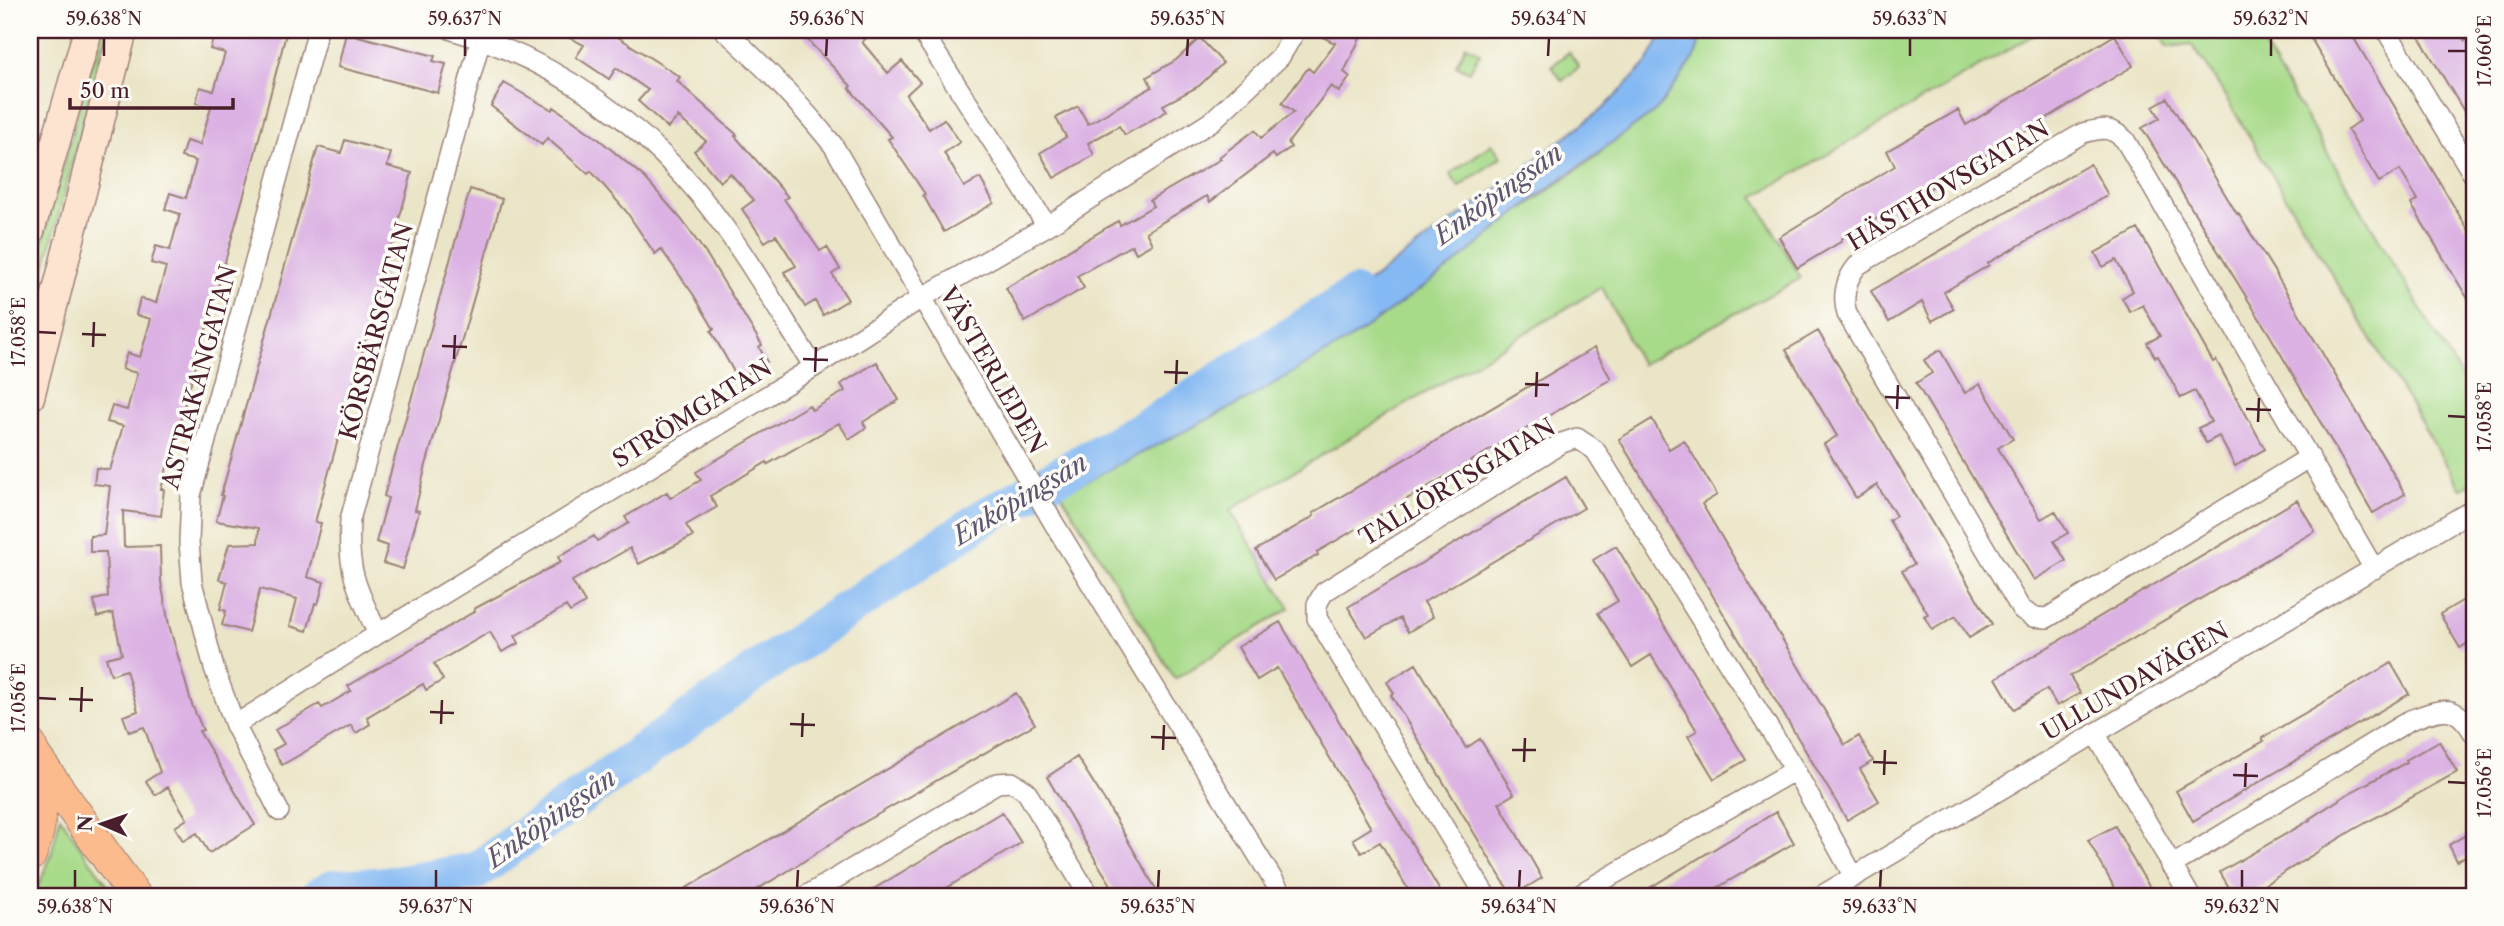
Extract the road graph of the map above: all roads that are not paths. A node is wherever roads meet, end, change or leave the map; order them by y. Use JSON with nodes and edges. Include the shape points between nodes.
{"nodes":[{"id":1,"x":88,"y":30,"type":"edge"},
{"id":2,"x":123,"y":30,"type":"edge"},
{"id":3,"x":318,"y":30,"type":"edge"},
{"id":4,"x":452,"y":30,"type":"edge"},
{"id":5,"x":724,"y":30,"type":"edge"},
{"id":6,"x":921,"y":30,"type":"edge"},
{"id":7,"x":1296,"y":30,"type":"edge"},
{"id":8,"x":2386,"y":30,"type":"edge"},
{"id":9,"x":481,"y":38,"type":"junction"},
{"id":10,"x":2474,"y":176,"type":"edge"},
{"id":11,"x":1047,"y":226,"type":"junction"},
{"id":12,"x":30,"y":230,"type":"edge"},
{"id":13,"x":923,"y":297,"type":"junction"},
{"id":14,"x":814,"y":367,"type":"junction"},
{"id":15,"x":30,"y":397,"type":"edge"},
{"id":16,"x":2310,"y":457,"type":"junction"},
{"id":17,"x":2474,"y":509,"type":"edge"},
{"id":18,"x":2374,"y":569,"type":"junction"},
{"id":19,"x":378,"y":634,"type":"junction"},
{"id":20,"x":235,"y":725,"type":"junction"},
{"id":21,"x":2095,"y":733,"type":"junction"},
{"id":22,"x":2474,"y":734,"type":"edge"},
{"id":23,"x":31,"y":747,"type":"edge"},
{"id":24,"x":1795,"y":769,"type":"junction"},
{"id":25,"x":279,"y":811,"type":"dead end"},
{"id":26,"x":30,"y":855,"type":"edge"},
{"id":27,"x":2171,"y":866,"type":"junction"},
{"id":28,"x":1854,"y":877,"type":"junction"},
{"id":29,"x":135,"y":896,"type":"edge"},
{"id":30,"x":806,"y":896,"type":"edge"},
{"id":31,"x":1089,"y":896,"type":"edge"},
{"id":32,"x":1283,"y":896,"type":"edge"},
{"id":33,"x":1486,"y":896,"type":"edge"},
{"id":34,"x":1576,"y":896,"type":"edge"},
{"id":35,"x":1821,"y":896,"type":"edge"},
{"id":36,"x":2190,"y":896,"type":"edge"}],
"edges":[{"from":1,"to":12,"type":"main road"},
{"from":2,"to":15,"type":"main road"},
{"from":3,"to":20,"type":"street","name":"ASTRAKANGATAN","via":[[191,495],[192,582],[214,668]]},
{"from":4,"to":9,"type":"street"},
{"from":5,"to":13,"type":"street","name":"VÄSTERLEDEN","via":[[786,89],[833,145]]},
{"from":6,"to":11,"type":"street"},
{"from":7,"to":11,"type":"street","name":"STRÖMGATAN","via":[[1280,57],[1212,121]]},
{"from":8,"to":10,"type":"street"},
{"from":9,"to":14,"type":"street","via":[[516,51],[598,99],[685,177]]},
{"from":9,"to":19,"type":"street","name":"KÖRSBÄRSGATAN","via":[[350,520],[353,580]]},
{"from":11,"to":13,"type":"street","name":"STRÖMGATAN"},
{"from":13,"to":14,"type":"street","name":"STRÖMGATAN"},
{"from":13,"to":32,"type":"street","name":"VÄSTERLEDEN","via":[[1054,522]]},
{"from":14,"to":19,"type":"street","name":"STRÖMGATAN"},
{"from":16,"to":16,"type":"street","name":"HÄSTHOVSGATAN","via":[[2125,140],[2114,130],[2083,133],[1858,265],[1850,275],[1843,301],[1847,314],[2021,609],[2033,617],[2047,618]]},
{"from":16,"to":18,"type":"street","name":"HÄSTHOVSGATAN"},
{"from":17,"to":18,"type":"street","name":"ULLUNDAVÄGEN"},
{"from":18,"to":21,"type":"street","name":"ULLUNDAVÄGEN"},
{"from":19,"to":20,"type":"street","name":"STRÖMGATAN"},
{"from":20,"to":25,"type":"street","name":"ASTRAKANGATAN"},
{"from":21,"to":27,"type":"street"},
{"from":21,"to":28,"type":"street","name":"ULLUNDAVÄGEN"},
{"from":22,"to":27,"type":"street","via":[[2465,719],[2451,711],[2437,710],[2410,720]]},
{"from":23,"to":26,"type":"main road","via":[[42,799]]},
{"from":23,"to":29,"type":"main road"},
{"from":24,"to":28,"type":"street","name":"TALLÖRTSGATAN"},
{"from":24,"to":33,"type":"street","name":"TALLÖRTSGATAN","via":[[1595,450],[1577,438],[1562,443],[1324,592],[1317,604],[1317,618]]},
{"from":24,"to":34,"type":"street"},
{"from":27,"to":36,"type":"street"},
{"from":28,"to":35,"type":"street","name":"ULLUNDAVÄGEN"},
{"from":30,"to":31,"type":"street","via":[[997,783],[1012,782],[1026,791]]}]}
